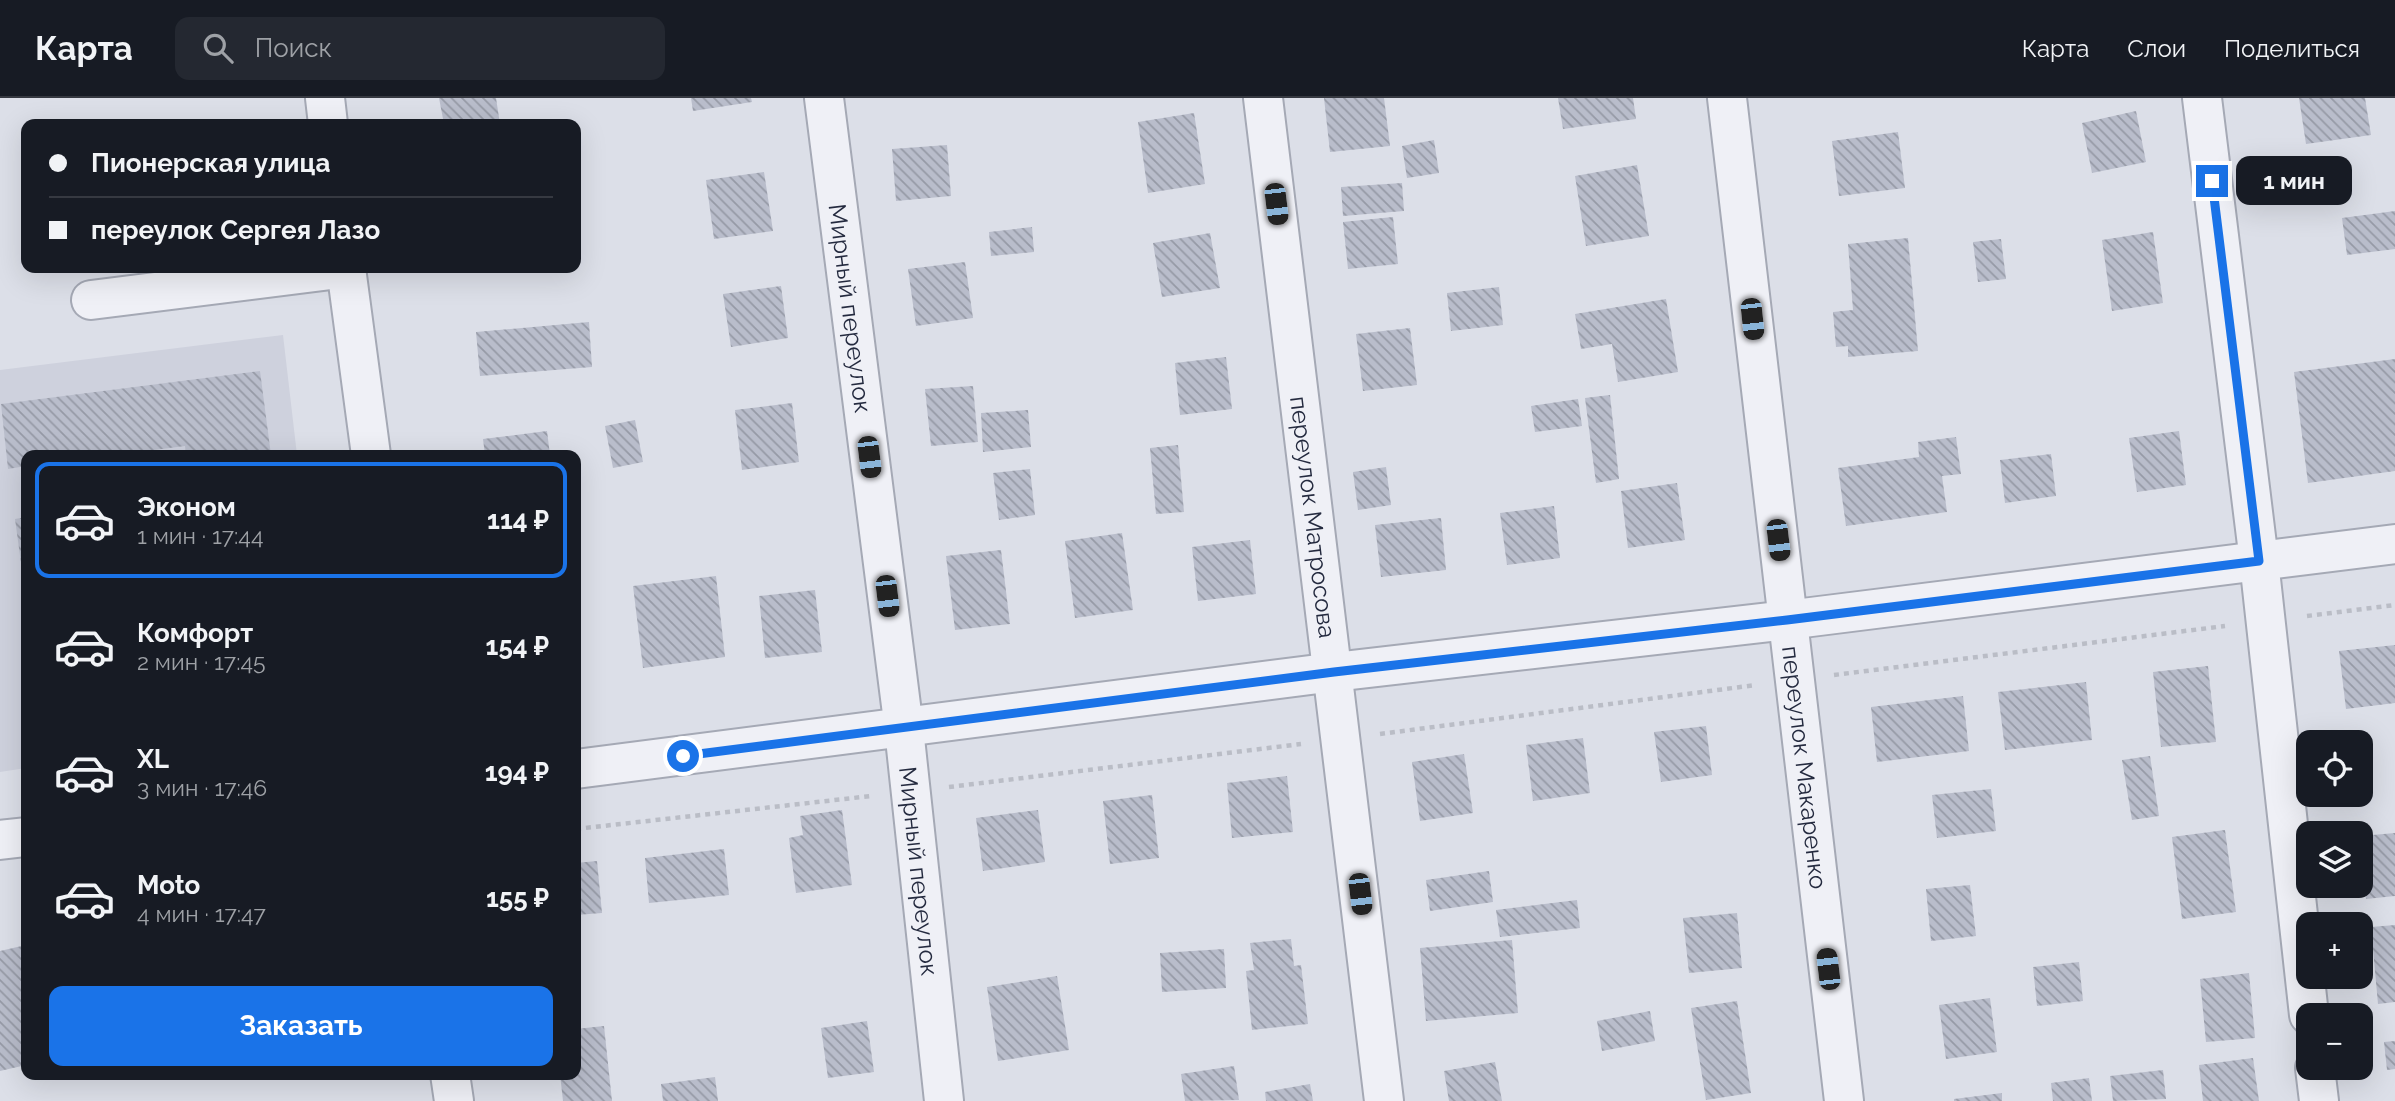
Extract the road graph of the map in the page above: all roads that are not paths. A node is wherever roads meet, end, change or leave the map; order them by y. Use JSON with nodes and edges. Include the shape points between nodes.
{"nodes":[{"id":1,"x":325,"y":98,"type":"edge"},
{"id":2,"x":824,"y":98,"type":"edge"},
{"id":3,"x":1263,"y":98,"type":"edge"},
{"id":4,"x":1727,"y":98,"type":"edge"},
{"id":5,"x":2202,"y":98,"type":"edge"},
{"id":6,"x":327,"y":119,"type":"edge"},
{"id":7,"x":306,"y":273,"type":"edge"},
{"id":8,"x":347,"y":273,"type":"edge"},
{"id":9,"x":90,"y":300,"type":"dead end"},
{"id":10,"x":370,"y":450,"type":"edge"},
{"id":11,"x":2395,"y":544,"type":"edge"},
{"id":12,"x":2259,"y":561,"type":"junction"},
{"id":13,"x":1787,"y":620,"type":"junction"},
{"id":14,"x":1334,"y":672,"type":"junction"},
{"id":15,"x":904,"y":729,"type":"junction"},
{"id":16,"x":581,"y":768,"type":"edge"},
{"id":17,"x":21,"y":838,"type":"edge"},
{"id":18,"x":0,"y":840,"type":"edge"},
{"id":19,"x":2308,"y":1003,"type":"edge"},
{"id":20,"x":451,"y":1080,"type":"edge"},
{"id":21,"x":2316,"y":1080,"type":"edge"},
{"id":22,"x":454,"y":1101,"type":"edge"},
{"id":23,"x":944,"y":1101,"type":"edge"},
{"id":24,"x":1384,"y":1101,"type":"edge"},
{"id":25,"x":1844,"y":1101,"type":"edge"},
{"id":26,"x":2319,"y":1101,"type":"edge"}],
"edges":[{"from":1,"to":6,"type":"street"},
{"from":2,"to":15,"type":"street","name":"Мирный переулок"},
{"from":3,"to":14,"type":"street","name":"переулок Матросова"},
{"from":4,"to":13,"type":"street","name":"переулок Макаренко"},
{"from":5,"to":12,"type":"street"},
{"from":7,"to":9,"type":"street"},
{"from":8,"to":10,"type":"street"},
{"from":11,"to":12,"type":"street"},
{"from":12,"to":13,"type":"street"},
{"from":12,"to":19,"type":"street"},
{"from":13,"to":14,"type":"street"},
{"from":13,"to":25,"type":"street","name":"переулок Макаренко"},
{"from":14,"to":15,"type":"street"},
{"from":14,"to":24,"type":"street","name":"переулок Матросова"},
{"from":15,"to":16,"type":"street"},
{"from":15,"to":23,"type":"street","name":"Мирный переулок"},
{"from":17,"to":18,"type":"street"},
{"from":20,"to":22,"type":"street"},
{"from":21,"to":26,"type":"street"}]}
